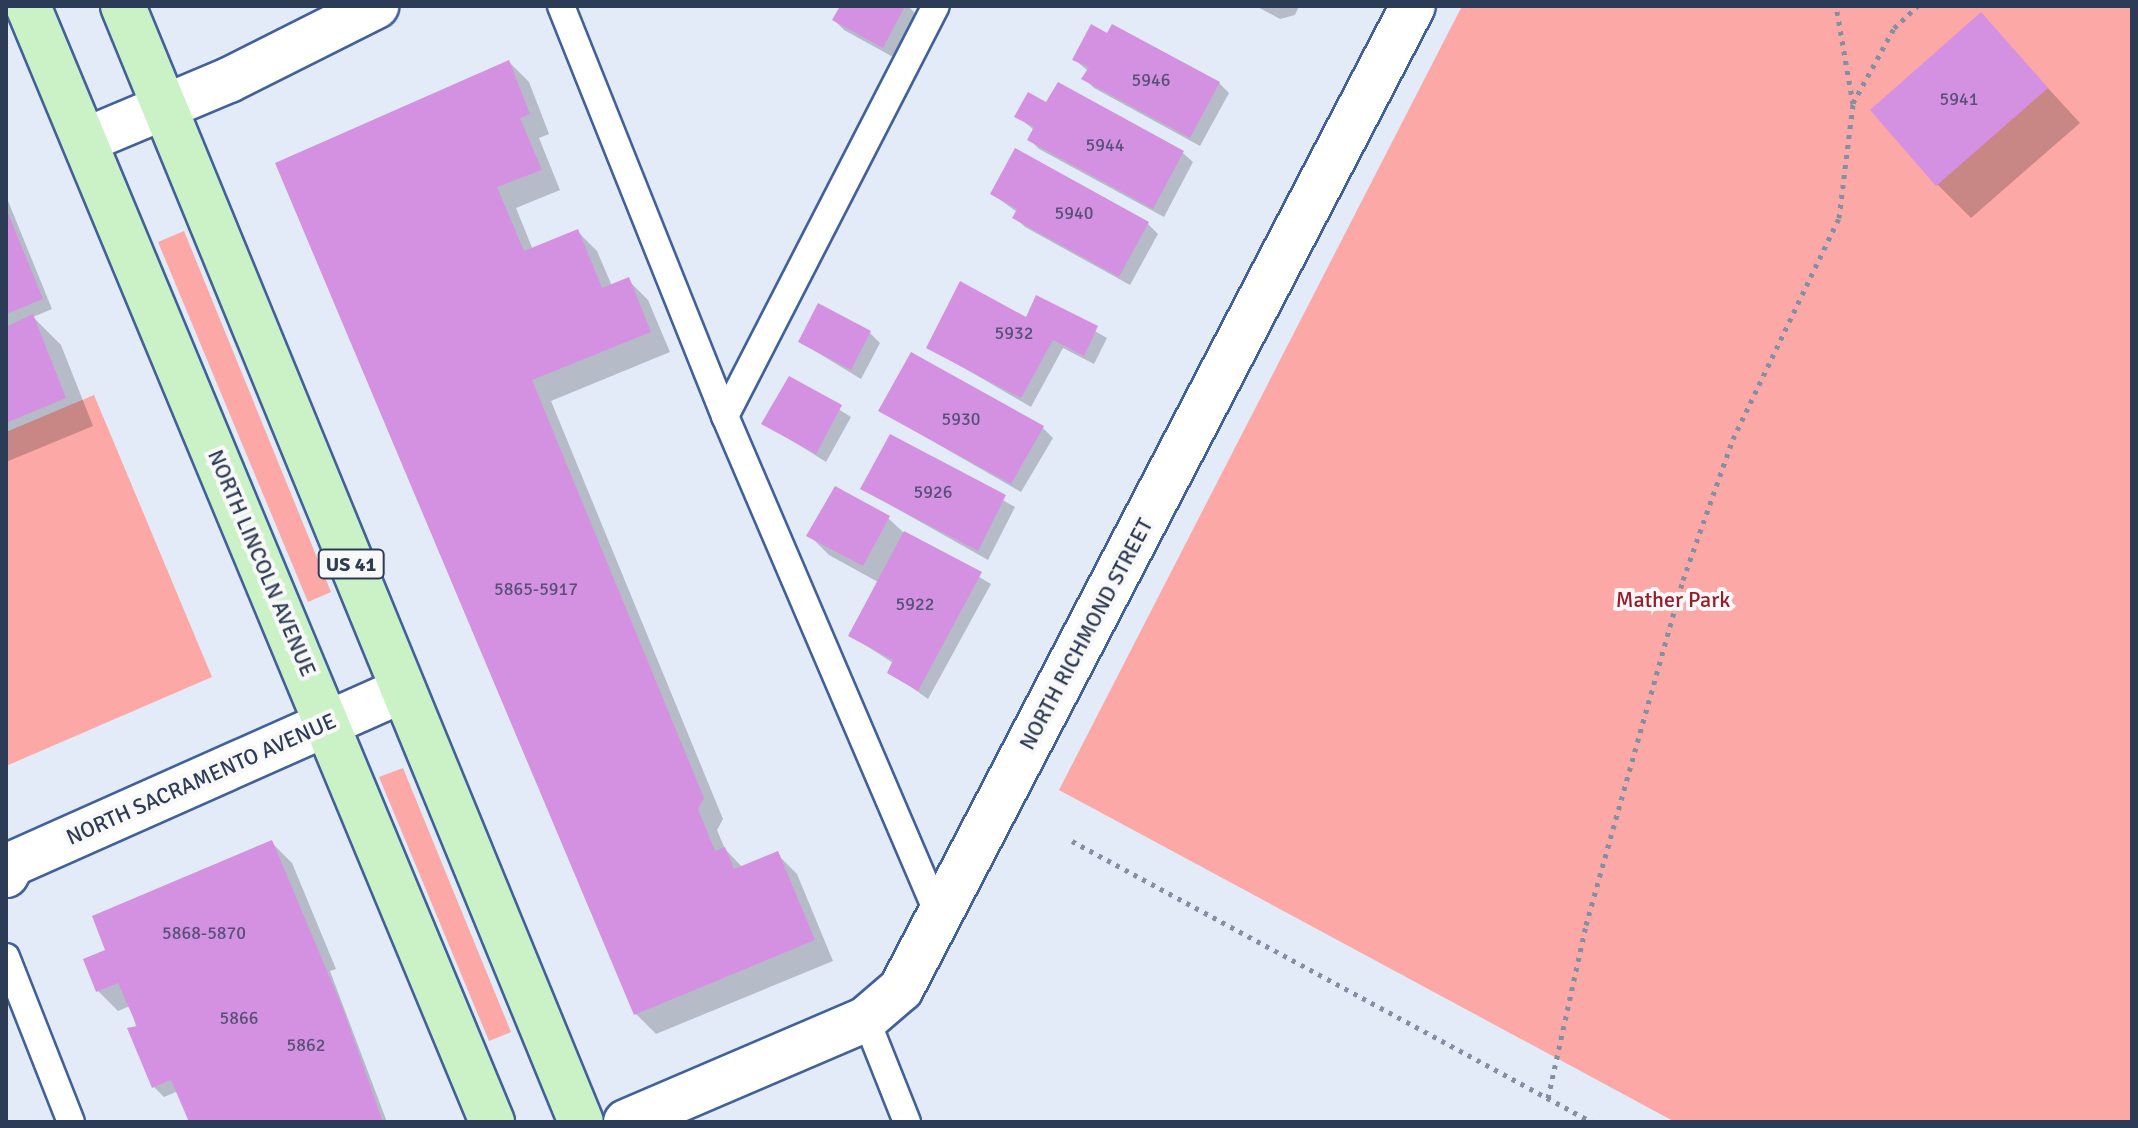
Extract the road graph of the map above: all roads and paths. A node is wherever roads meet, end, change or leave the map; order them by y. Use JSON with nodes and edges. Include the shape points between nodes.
{"nodes":[{"id":1,"x":28,"y":6,"type":"edge"},
{"id":2,"x":123,"y":6,"type":"edge"},
{"id":3,"x":376,"y":6,"type":"edge"},
{"id":4,"x":561,"y":6,"type":"edge"},
{"id":5,"x":936,"y":6,"type":"edge"},
{"id":6,"x":1413,"y":6,"type":"edge"},
{"id":7,"x":1836,"y":6,"type":"edge"},
{"id":8,"x":1918,"y":6,"type":"edge"},
{"id":9,"x":1853,"y":104,"type":"junction"},
{"id":10,"x":165,"y":106,"type":"junction"},
{"id":11,"x":86,"y":140,"type":"junction"},
{"id":12,"x":725,"y":416,"type":"junction"},
{"id":13,"x":402,"y":690,"type":"junction"},
{"id":14,"x":330,"y":721,"type":"junction"},
{"id":15,"x":1072,"y":841,"type":"dead end"},
{"id":16,"x":6,"y":875,"type":"edge"},
{"id":17,"x":939,"y":916,"type":"junction"},
{"id":18,"x":6,"y":957,"type":"edge"},
{"id":19,"x":866,"y":1019,"type":"junction"},
{"id":20,"x":1548,"y":1098,"type":"junction"},
{"id":21,"x":71,"y":1122,"type":"edge"},
{"id":22,"x":492,"y":1122,"type":"edge"},
{"id":23,"x":581,"y":1122,"type":"edge"},
{"id":24,"x":626,"y":1122,"type":"edge"},
{"id":25,"x":907,"y":1122,"type":"edge"},
{"id":26,"x":1592,"y":1122,"type":"edge"}],
"edges":[{"from":1,"to":11,"type":"main road","name":"NORTH LINCOLN AVENUE"},
{"from":2,"to":10,"type":"main road","number":"US 41"},
{"from":3,"to":10,"type":"street"},
{"from":4,"to":12,"type":"lane"},
{"from":5,"to":12,"type":"lane"},
{"from":6,"to":17,"type":"street","name":"NORTH RICHMOND STREET"},
{"from":7,"to":9,"type":"path"},
{"from":8,"to":9,"type":"path","via":[[1886,41]]},
{"from":9,"to":20,"type":"path","via":[[1839,218],[1733,439],[1683,580],[1586,925]]},
{"from":10,"to":11,"type":"street"},
{"from":10,"to":13,"type":"main road","number":"US 41"},
{"from":11,"to":14,"type":"main road","name":"NORTH LINCOLN AVENUE"},
{"from":12,"to":17,"type":"lane"},
{"from":13,"to":14,"type":"street","name":"NORTH SACRAMENTO AVENUE"},
{"from":13,"to":23,"type":"main road","number":"US 41"},
{"from":14,"to":16,"type":"street","name":"NORTH SACRAMENTO AVENUE","via":[[12,864]]},
{"from":14,"to":22,"type":"main road","name":"NORTH LINCOLN AVENUE"},
{"from":15,"to":20,"type":"path"},
{"from":17,"to":19,"type":"street","name":"NORTH RICHMOND STREET","via":[[901,989]]},
{"from":18,"to":21,"type":"lane"},
{"from":19,"to":24,"type":"street","name":"NORTH RICHMOND STREET"},
{"from":19,"to":25,"type":"lane"},
{"from":20,"to":26,"type":"path"}]}
